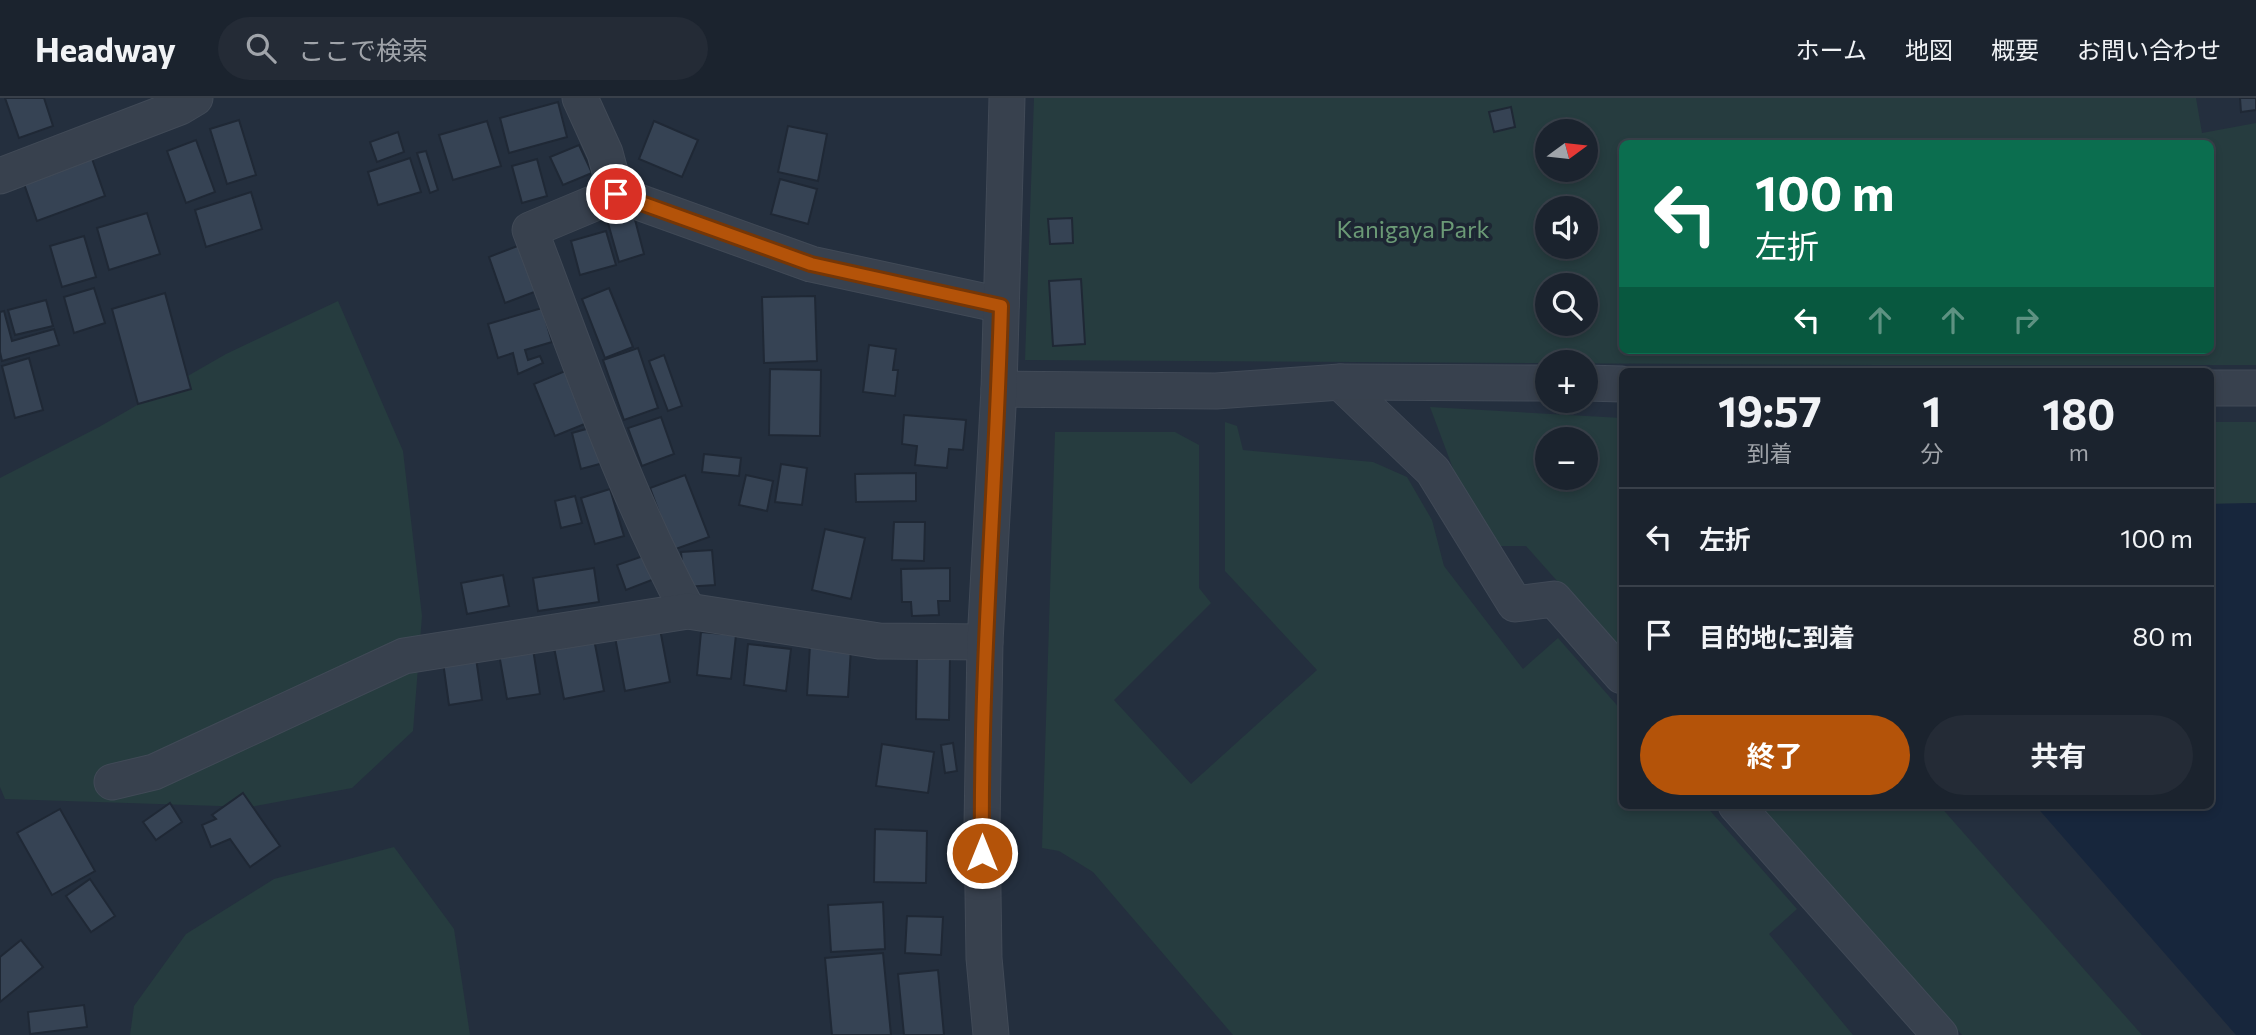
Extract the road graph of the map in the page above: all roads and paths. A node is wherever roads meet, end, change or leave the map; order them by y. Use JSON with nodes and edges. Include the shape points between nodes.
{"nodes":[{"id":1,"x":195,"y":98,"type":"edge"},
{"id":2,"x":580,"y":98,"type":"edge"},
{"id":3,"x":1007,"y":98,"type":"edge"},
{"id":4,"x":0,"y":176,"type":"edge"},
{"id":5,"x":616,"y":194,"type":"junction"},
{"id":6,"x":1001,"y":306,"type":"junction"},
{"id":7,"x":1340,"y":382,"type":"junction"},
{"id":8,"x":1535,"y":383,"type":"edge"},
{"id":9,"x":1598,"y":383,"type":"edge"},
{"id":10,"x":1619,"y":384,"type":"edge"},
{"id":11,"x":2214,"y":388,"type":"edge"},
{"id":12,"x":2256,"y":388,"type":"edge"},
{"id":13,"x":999,"y":389,"type":"junction"},
{"id":14,"x":688,"y":611,"type":"junction"},
{"id":15,"x":985,"y":642,"type":"junction"},
{"id":16,"x":1619,"y":673,"type":"edge"},
{"id":17,"x":111,"y":782,"type":"dead end"},
{"id":18,"x":1740,"y":809,"type":"edge"},
{"id":19,"x":991,"y":1035,"type":"edge"},
{"id":20,"x":1940,"y":1035,"type":"edge"}],
"edges":[{"from":1,"to":4,"type":"street"},
{"from":2,"to":5,"type":"street","via":[[605,153]]},
{"from":3,"to":6,"type":"street"},
{"from":5,"to":6,"type":"street","via":[[811,264]]},
{"from":5,"to":14,"type":"street","via":[[530,230],[636,506]]},
{"from":6,"to":13,"type":"street"},
{"from":7,"to":8,"type":"street"},
{"from":7,"to":13,"type":"street","via":[[1216,391]]},
{"from":7,"to":16,"type":"street","via":[[1433,471],[1515,604],[1554,599]]},
{"from":9,"to":10,"type":"street"},
{"from":11,"to":12,"type":"street"},
{"from":13,"to":15,"type":"street"},
{"from":14,"to":15,"type":"street","via":[[879,641]]},
{"from":14,"to":17,"type":"street","via":[[404,656],[154,772]]},
{"from":15,"to":19,"type":"street","via":[[984,958]]},
{"from":18,"to":20,"type":"street"}]}
